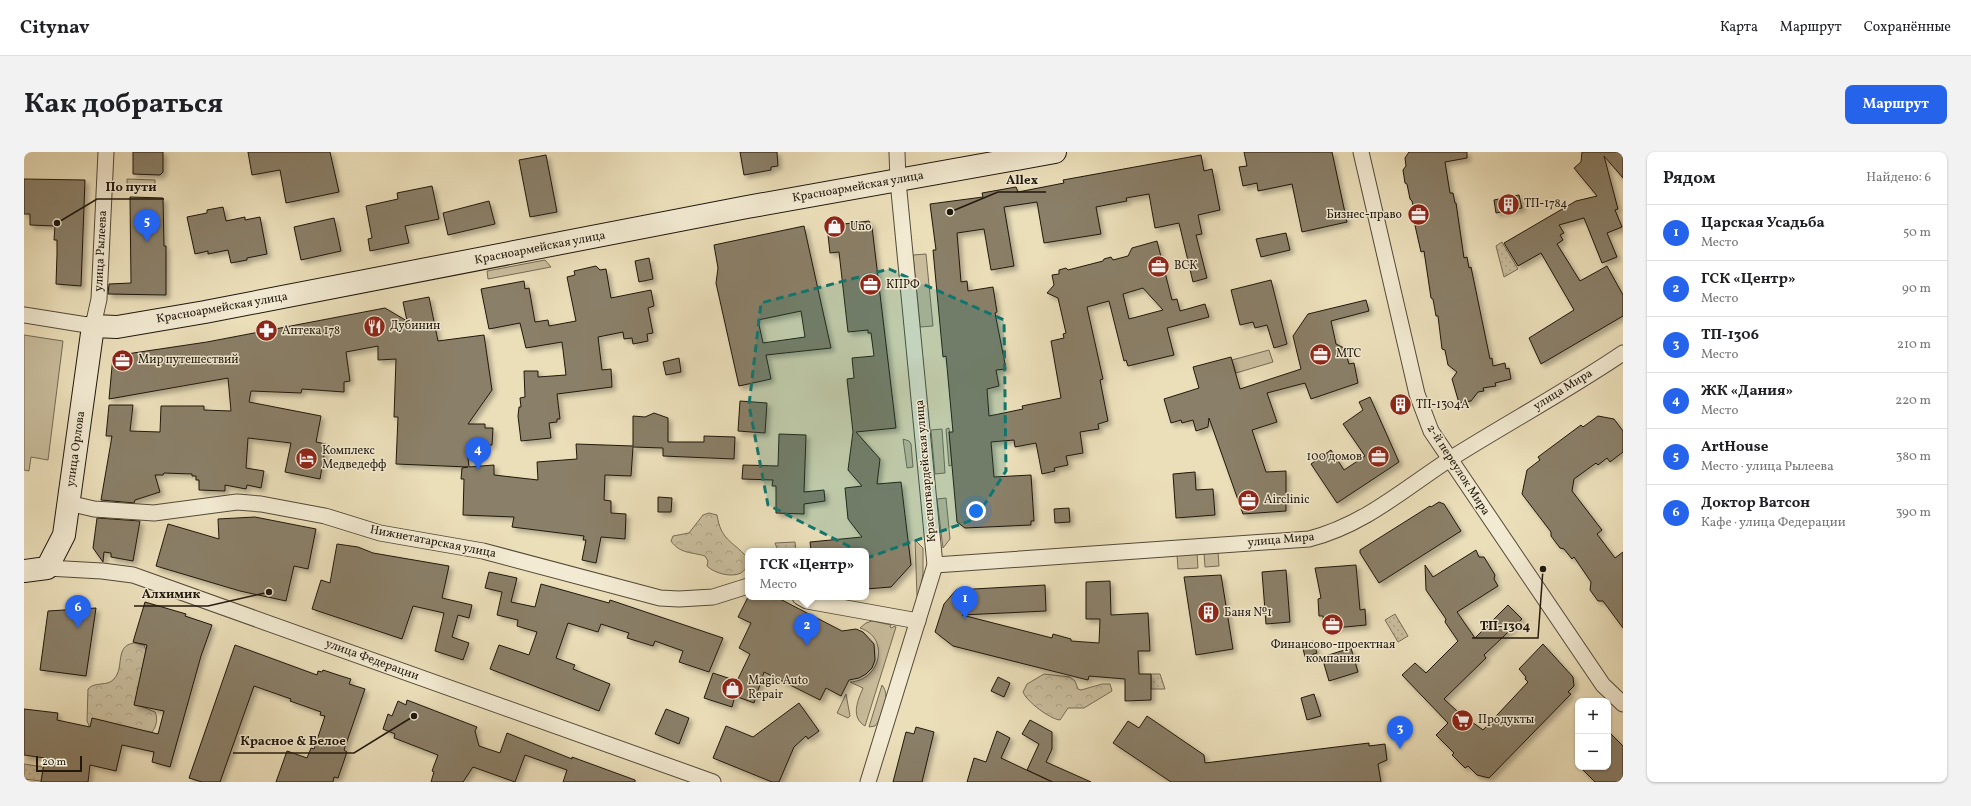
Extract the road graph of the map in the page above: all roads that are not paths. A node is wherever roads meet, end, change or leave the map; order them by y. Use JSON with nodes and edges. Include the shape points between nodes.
{"nodes":[{"id":1,"x":106,"y":152,"type":"edge"},
{"id":2,"x":897,"y":152,"type":"edge"},
{"id":3,"x":1055,"y":152,"type":"edge"},
{"id":4,"x":1361,"y":152,"type":"edge"},
{"id":5,"x":898,"y":180,"type":"junction"},
{"id":6,"x":24,"y":315,"type":"edge"},
{"id":7,"x":93,"y":326,"type":"junction"},
{"id":8,"x":1623,"y":353,"type":"edge"},
{"id":9,"x":1450,"y":459,"type":"junction"},
{"id":10,"x":68,"y":503,"type":"junction"},
{"id":11,"x":935,"y":565,"type":"junction"},
{"id":12,"x":47,"y":568,"type":"junction"},
{"id":13,"x":24,"y":571,"type":"edge"},
{"id":14,"x":745,"y":587,"type":"edge"},
{"id":15,"x":807,"y":600,"type":"edge"},
{"id":16,"x":918,"y":622,"type":"junction"},
{"id":17,"x":1621,"y":699,"type":"edge"},
{"id":18,"x":713,"y":782,"type":"edge"},
{"id":19,"x":868,"y":782,"type":"edge"}],
"edges":[{"from":1,"to":7,"type":"street","name":"улица Рылеева","via":[[99,299]]},
{"from":2,"to":5,"type":"street","name":"Красногвардейская улица"},
{"from":3,"to":5,"type":"main road","name":"Красноармейская улица"},
{"from":4,"to":9,"type":"street","name":"2-й переулок Мира","via":[[1417,394],[1431,431]]},
{"from":5,"to":7,"type":"main road","name":"Красноармейская улица","via":[[192,314],[117,327]]},
{"from":5,"to":11,"type":"street","name":"Красногвардейская улица"},
{"from":6,"to":7,"type":"street","name":"Красноармейская улица"},
{"from":7,"to":10,"type":"main road","name":"улица Орлова"},
{"from":8,"to":9,"type":"street","name":"улица Мира"},
{"from":9,"to":11,"type":"street","name":"улица Мира","via":[[1361,520],[1326,535],[1309,539]]},
{"from":9,"to":17,"type":"street","name":"2-й переулок Мира","via":[[1603,685]]},
{"from":10,"to":12,"type":"main road","name":"улица Орлова","via":[[64,536]]},
{"from":10,"to":14,"type":"street","name":"Нижнетатарская улица","via":[[154,513],[237,502],[261,504],[325,516],[380,533],[483,552],[660,598],[679,600],[713,597]]},
{"from":11,"to":16,"type":"street","name":"Красногвардейская улица"},
{"from":12,"to":13,"type":"main road","name":"улица Федерации"},
{"from":12,"to":18,"type":"street","name":"улица Федерации","via":[[133,575]]},
{"from":15,"to":16,"type":"street"},
{"from":16,"to":19,"type":"street","name":"Красногвардейская улица"}]}
